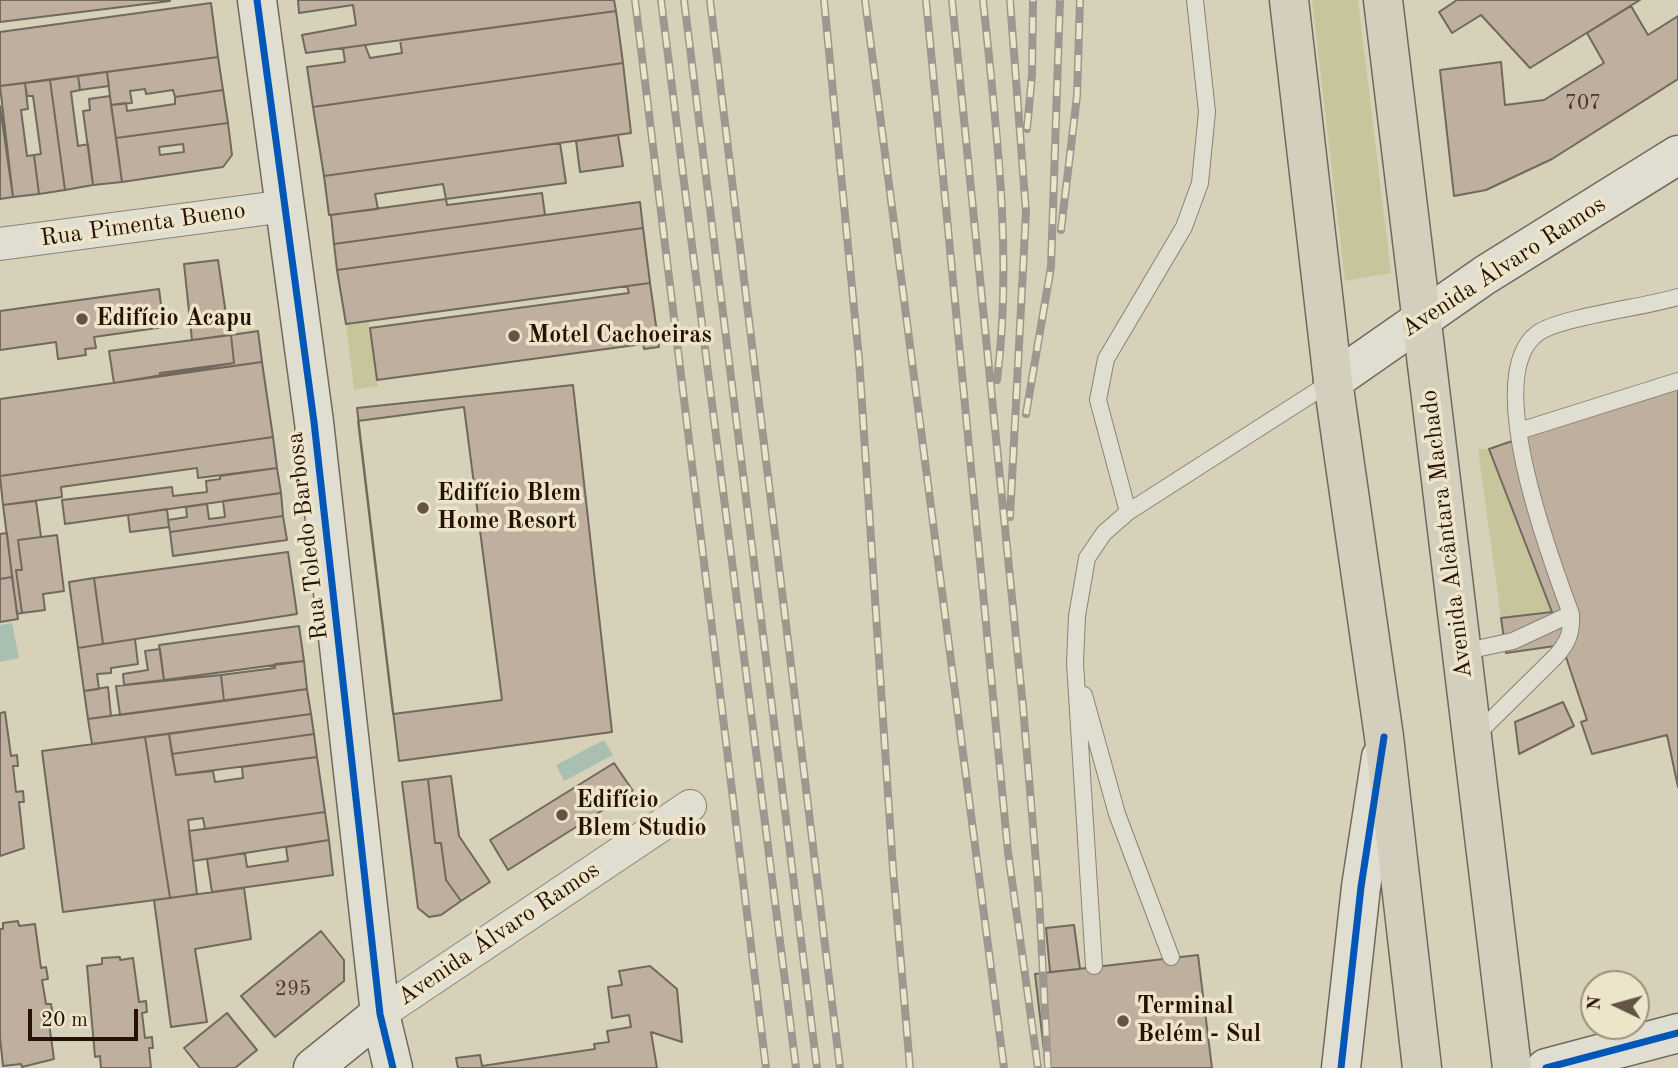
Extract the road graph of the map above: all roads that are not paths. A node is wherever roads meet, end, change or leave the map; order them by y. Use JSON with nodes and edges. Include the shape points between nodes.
{"nodes":[{"id":1,"x":257,"y":0,"type":"edge"},
{"id":2,"x":1195,"y":0,"type":"edge"},
{"id":3,"x":1289,"y":0,"type":"edge"},
{"id":4,"x":1383,"y":0,"type":"edge"},
{"id":5,"x":1678,"y":155,"type":"edge"},
{"id":6,"x":286,"y":206,"type":"junction"},
{"id":7,"x":0,"y":244,"type":"edge"},
{"id":8,"x":1678,"y":297,"type":"edge"},
{"id":9,"x":1422,"y":320,"type":"junction"},
{"id":10,"x":1333,"y":381,"type":"junction"},
{"id":11,"x":1678,"y":381,"type":"edge"},
{"id":12,"x":1519,"y":431,"type":"junction"},
{"id":13,"x":1128,"y":512,"type":"junction"},
{"id":14,"x":1571,"y":614,"type":"junction"},
{"id":15,"x":1460,"y":653,"type":"junction"},
{"id":16,"x":1074,"y":663,"type":"junction"},
{"id":17,"x":1384,"y":737,"type":"junction"},
{"id":18,"x":1472,"y":739,"type":"junction"},
{"id":19,"x":690,"y":806,"type":"dead end"},
{"id":20,"x":1171,"y":957,"type":"dead end"},
{"id":21,"x":1094,"y":966,"type":"dead end"},
{"id":22,"x":380,"y":1014,"type":"junction"},
{"id":23,"x":1678,"y":1033,"type":"edge"},
{"id":24,"x":313,"y":1068,"type":"edge"},
{"id":25,"x":393,"y":1068,"type":"edge"},
{"id":26,"x":1341,"y":1068,"type":"edge"},
{"id":27,"x":1422,"y":1068,"type":"edge"},
{"id":28,"x":1512,"y":1068,"type":"edge"},
{"id":29,"x":1546,"y":1068,"type":"edge"}],
"edges":[{"from":1,"to":6,"type":"street","name":"Rua Toledo Barbosa"},
{"from":2,"to":13,"type":"lane","via":[[1207,112],[1200,183],[1184,227],[1106,359],[1098,400]]},
{"from":3,"to":10,"type":"highway"},
{"from":4,"to":9,"type":"highway","name":"Avenida Alcântara Machado"},
{"from":5,"to":9,"type":"street","name":"Avenida Álvaro Ramos","via":[[1485,275]]},
{"from":6,"to":7,"type":"street","name":"Rua Pimenta Bueno"},
{"from":6,"to":22,"type":"street","name":"Rua Toledo Barbosa"},
{"from":8,"to":12,"type":"lane","via":[[1539,332],[1519,363]]},
{"from":9,"to":10,"type":"street","name":"Avenida Álvaro Ramos"},
{"from":9,"to":15,"type":"highway","name":"Avenida Alcântara Machado"},
{"from":10,"to":13,"type":"lane"},
{"from":10,"to":17,"type":"highway"},
{"from":11,"to":12,"type":"lane"},
{"from":12,"to":14,"type":"lane","via":[[1532,501]]},
{"from":13,"to":16,"type":"lane","via":[[1104,533],[1087,558]]},
{"from":14,"to":15,"type":"lane","via":[[1513,641]]},
{"from":14,"to":18,"type":"lane","via":[[1566,644]]},
{"from":15,"to":18,"type":"highway","name":"Avenida Alcântara Machado"},
{"from":16,"to":20,"type":"lane","via":[[1117,814]]},
{"from":16,"to":21,"type":"lane"},
{"from":17,"to":26,"type":"street"},
{"from":17,"to":27,"type":"highway"},
{"from":18,"to":28,"type":"highway","name":"Avenida Alcântara Machado"},
{"from":19,"to":22,"type":"street","name":"Avenida Álvaro Ramos"},
{"from":22,"to":24,"type":"street","name":"Avenida Álvaro Ramos"},
{"from":22,"to":25,"type":"street","name":"Rua Toledo Barbosa"},
{"from":23,"to":29,"type":"street"}]}
